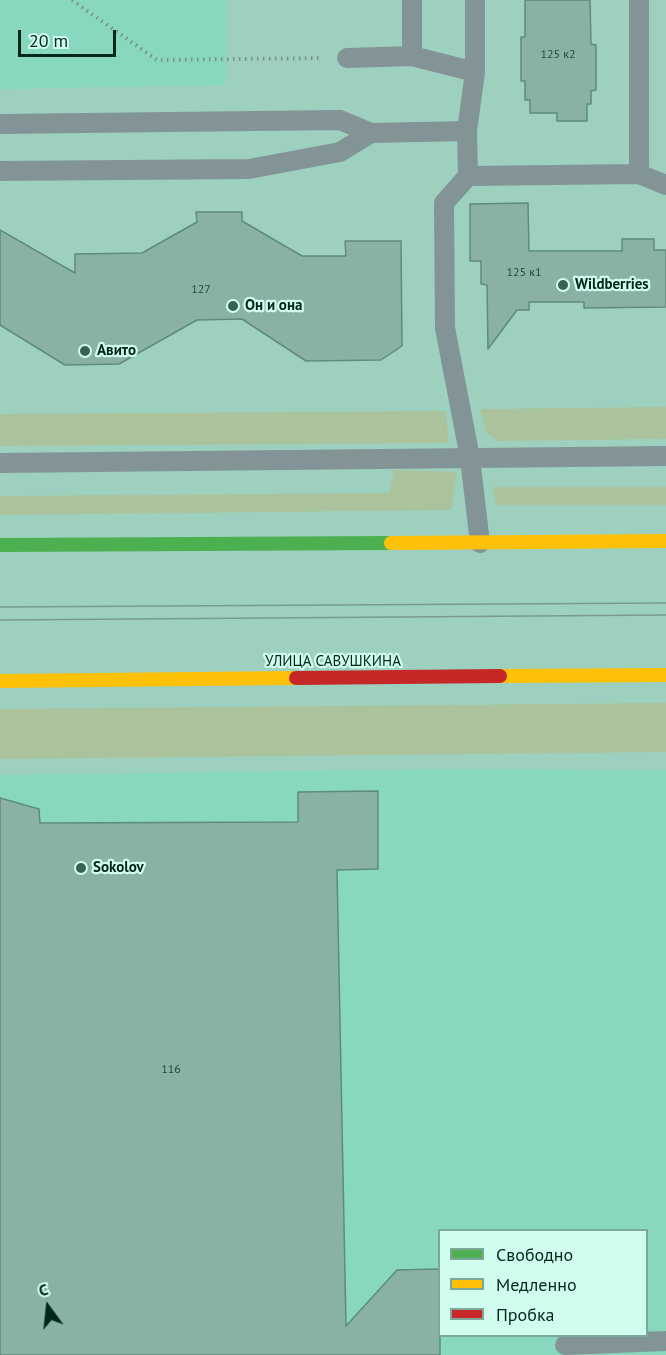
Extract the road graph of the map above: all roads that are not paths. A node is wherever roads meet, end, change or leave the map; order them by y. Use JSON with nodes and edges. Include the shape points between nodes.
{"nodes":[{"id":1,"x":412,"y":0,"type":"edge"},
{"id":2,"x":475,"y":0,"type":"edge"},
{"id":3,"x":639,"y":0,"type":"edge"},
{"id":4,"x":412,"y":56,"type":"junction"},
{"id":5,"x":347,"y":58,"type":"road end"},
{"id":6,"x":475,"y":72,"type":"junction"},
{"id":7,"x":0,"y":124,"type":"edge"},
{"id":8,"x":466,"y":131,"type":"junction"},
{"id":9,"x":371,"y":133,"type":"junction"},
{"id":10,"x":0,"y":171,"type":"edge"},
{"id":11,"x":639,"y":174,"type":"junction"},
{"id":12,"x":468,"y":176,"type":"junction"},
{"id":13,"x":666,"y":185,"type":"edge"},
{"id":14,"x":666,"y":456,"type":"edge"},
{"id":15,"x":470,"y":458,"type":"junction"},
{"id":16,"x":0,"y":463,"type":"edge"},
{"id":17,"x":666,"y":541,"type":"edge"},
{"id":18,"x":480,"y":543,"type":"junction"},
{"id":19,"x":0,"y":545,"type":"edge"},
{"id":20,"x":666,"y":675,"type":"edge"},
{"id":21,"x":0,"y":681,"type":"edge"},
{"id":22,"x":666,"y":1341,"type":"edge"},
{"id":23,"x":565,"y":1345,"type":"dead end"}],
"edges":[{"from":1,"to":4,"type":"lane"},
{"from":2,"to":6,"type":"lane"},
{"from":3,"to":11,"type":"lane"},
{"from":4,"to":5,"type":"lane"},
{"from":4,"to":6,"type":"lane"},
{"from":6,"to":8,"type":"lane"},
{"from":7,"to":9,"type":"lane","via":[[340,120]]},
{"from":8,"to":9,"type":"lane"},
{"from":8,"to":12,"type":"lane"},
{"from":9,"to":10,"type":"lane","via":[[340,152],[249,169]]},
{"from":11,"to":12,"type":"lane"},
{"from":11,"to":13,"type":"lane"},
{"from":12,"to":15,"type":"lane","via":[[444,203],[445,328]]},
{"from":14,"to":15,"type":"lane"},
{"from":15,"to":16,"type":"lane"},
{"from":15,"to":18,"type":"lane"},
{"from":17,"to":18,"type":"main road"},
{"from":18,"to":19,"type":"main road"},
{"from":20,"to":21,"type":"main road","name":"УЛИЦА САВУШКИНА"},
{"from":22,"to":23,"type":"lane"}]}
